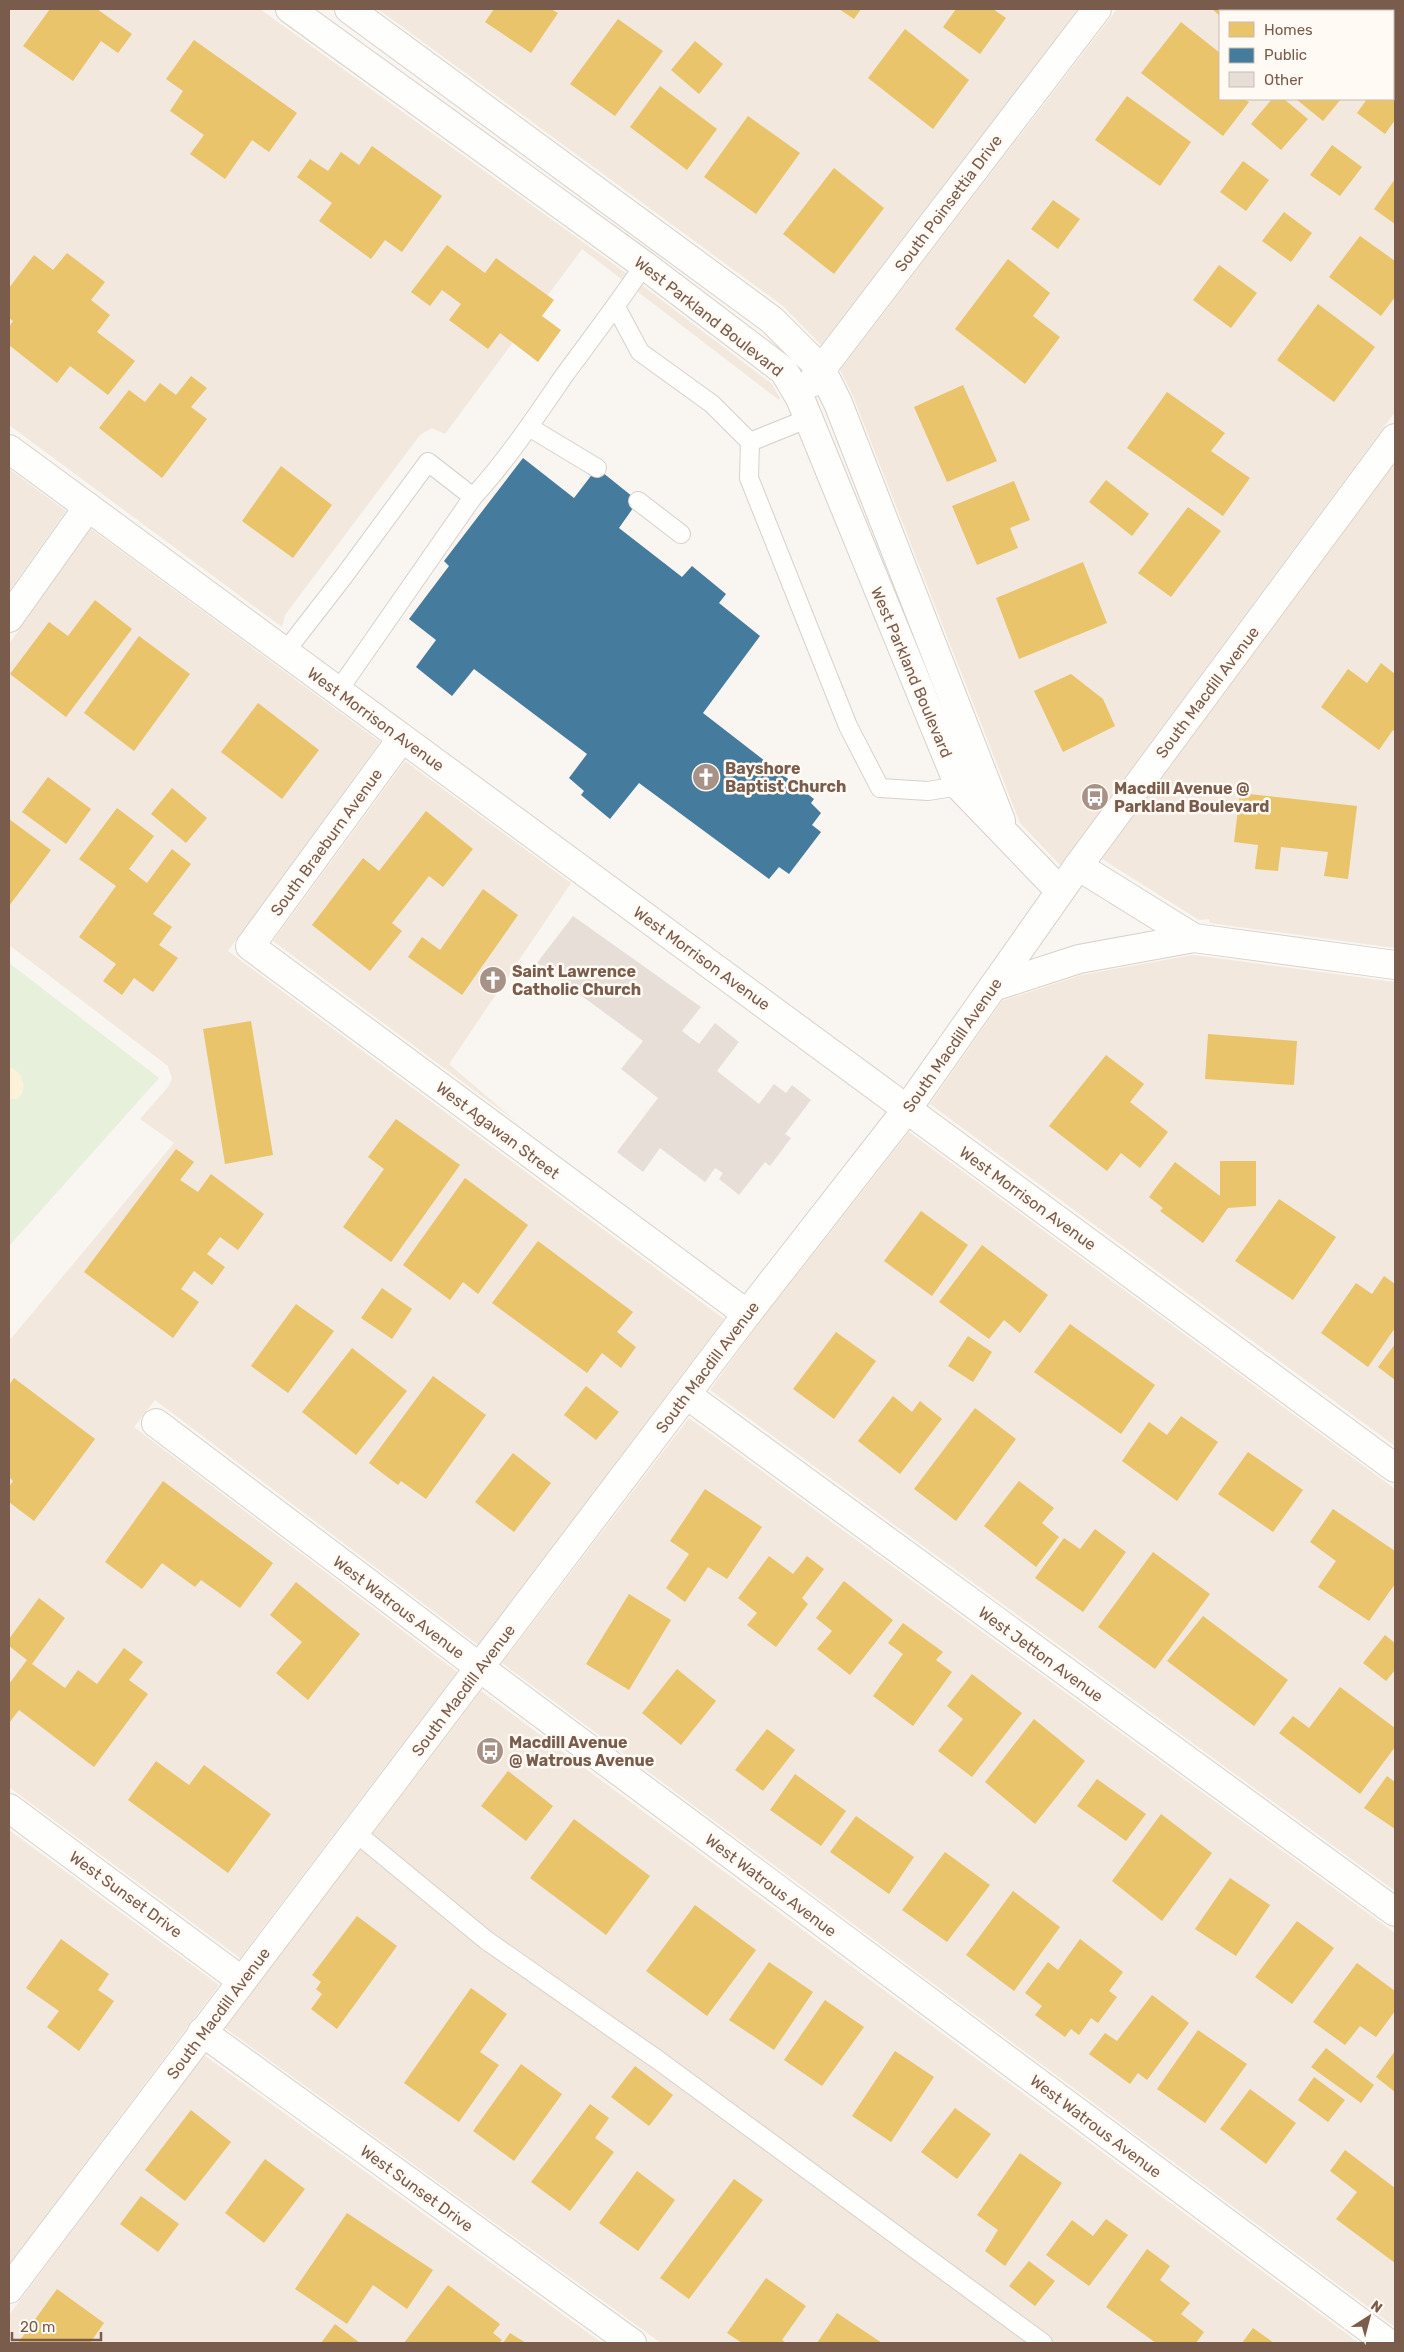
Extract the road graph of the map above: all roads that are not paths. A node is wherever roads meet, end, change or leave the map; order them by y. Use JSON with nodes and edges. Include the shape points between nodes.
{"nodes":[{"id":1,"x":290,"y":9,"type":"edge"},
{"id":2,"x":349,"y":9,"type":"edge"},
{"id":3,"x":1097,"y":9,"type":"edge"},
{"id":4,"x":644,"y":265,"type":"junction"},
{"id":5,"x":616,"y":307,"type":"junction"},
{"id":6,"x":821,"y":369,"type":"junction"},
{"id":7,"x":803,"y":408,"type":"junction"},
{"id":8,"x":529,"y":427,"type":"junction"},
{"id":9,"x":1395,"y":438,"type":"edge"},
{"id":10,"x":750,"y":442,"type":"junction"},
{"id":11,"x":9,"y":449,"type":"edge"},
{"id":12,"x":597,"y":468,"type":"dead end"},
{"id":13,"x":473,"y":497,"type":"junction"},
{"id":14,"x":638,"y":501,"type":"dead end"},
{"id":15,"x":88,"y":507,"type":"junction"},
{"id":16,"x":681,"y":534,"type":"dead end"},
{"id":17,"x":9,"y":618,"type":"edge"},
{"id":18,"x":285,"y":652,"type":"junction"},
{"id":19,"x":338,"y":691,"type":"junction"},
{"id":20,"x":402,"y":738,"type":"junction"},
{"id":21,"x":959,"y":786,"type":"junction"},
{"id":22,"x":1006,"y":834,"type":"junction"},
{"id":23,"x":1078,"y":866,"type":"junction"},
{"id":24,"x":1060,"y":891,"type":"junction"},
{"id":25,"x":1194,"y":938,"type":"junction"},
{"id":26,"x":250,"y":946,"type":"joint"},
{"id":27,"x":1395,"y":965,"type":"edge"},
{"id":28,"x":993,"y":987,"type":"junction"},
{"id":29,"x":907,"y":1109,"type":"junction"},
{"id":30,"x":746,"y":1314,"type":"junction"},
{"id":31,"x":687,"y":1395,"type":"junction"},
{"id":32,"x":156,"y":1423,"type":"dead end"},
{"id":33,"x":1395,"y":1468,"type":"edge"},
{"id":34,"x":479,"y":1668,"type":"junction"},
{"id":35,"x":9,"y":1808,"type":"edge"},
{"id":36,"x":355,"y":1832,"type":"junction"},
{"id":37,"x":1395,"y":1912,"type":"edge"},
{"id":38,"x":242,"y":1981,"type":"junction"},
{"id":39,"x":202,"y":2032,"type":"junction"},
{"id":40,"x":9,"y":2289,"type":"edge"},
{"id":41,"x":632,"y":2343,"type":"edge"},
{"id":42,"x":1043,"y":2343,"type":"edge"},
{"id":43,"x":1388,"y":2343,"type":"edge"}],
"edges":[{"from":1,"to":4,"type":"street","name":"West Parkland Boulevard"},
{"from":2,"to":6,"type":"street","name":"West Parkland Boulevard","via":[[772,320]]},
{"from":3,"to":6,"type":"street","name":"South Poinsettia Drive"},
{"from":4,"to":5,"type":"lane"},
{"from":4,"to":7,"type":"street","name":"West Parkland Boulevard","via":[[784,371]]},
{"from":5,"to":8,"type":"lane"},
{"from":5,"to":10,"type":"lane","via":[[640,352],[712,404]]},
{"from":6,"to":7,"type":"street","name":"South Poinsettia Drive"},
{"from":6,"to":22,"type":"street","name":"West Parkland Boulevard","via":[[838,403]]},
{"from":7,"to":10,"type":"lane"},
{"from":7,"to":21,"type":"street","name":"West Parkland Boulevard"},
{"from":8,"to":12,"type":"lane"},
{"from":8,"to":13,"type":"lane"},
{"from":9,"to":23,"type":"street","name":"South Macdill Avenue"},
{"from":10,"to":21,"type":"lane","via":[[749,478],[848,726],[880,788],[928,791]]},
{"from":11,"to":15,"type":"street","name":"West Morrison Avenue"},
{"from":13,"to":18,"type":"lane","via":[[428,462]]},
{"from":13,"to":19,"type":"lane"},
{"from":14,"to":16,"type":"lane"},
{"from":15,"to":17,"type":"street"},
{"from":15,"to":18,"type":"street","name":"West Morrison Avenue"},
{"from":18,"to":19,"type":"street","name":"West Morrison Avenue"},
{"from":19,"to":20,"type":"street","name":"West Morrison Avenue"},
{"from":20,"to":26,"type":"street","name":"South Braeburn Avenue"},
{"from":20,"to":29,"type":"street","name":"West Morrison Avenue"},
{"from":21,"to":22,"type":"street","name":"West Parkland Boulevard"},
{"from":22,"to":24,"type":"street","name":"West Parkland Boulevard"},
{"from":23,"to":24,"type":"street","name":"South Macdill Avenue"},
{"from":23,"to":25,"type":"street"},
{"from":24,"to":28,"type":"street","name":"South Macdill Avenue"},
{"from":25,"to":27,"type":"street"},
{"from":25,"to":28,"type":"street","via":[[1079,959]]},
{"from":26,"to":30,"type":"street","name":"West Agawan Street"},
{"from":28,"to":29,"type":"street","name":"South Macdill Avenue"},
{"from":29,"to":30,"type":"street","name":"South Macdill Avenue"},
{"from":29,"to":33,"type":"street","name":"West Morrison Avenue"},
{"from":30,"to":31,"type":"street","name":"South Macdill Avenue"},
{"from":31,"to":34,"type":"street","name":"South Macdill Avenue"},
{"from":31,"to":37,"type":"street","name":"West Jetton Avenue"},
{"from":32,"to":34,"type":"street","name":"West Watrous Avenue"},
{"from":34,"to":36,"type":"street","name":"South Macdill Avenue"},
{"from":34,"to":43,"type":"street","name":"West Watrous Avenue"},
{"from":35,"to":38,"type":"street","name":"West Sunset Drive"},
{"from":36,"to":38,"type":"street","name":"South Macdill Avenue"},
{"from":36,"to":42,"type":"lane","via":[[486,1940],[658,2060]]},
{"from":38,"to":39,"type":"street","name":"South Macdill Avenue"},
{"from":39,"to":40,"type":"street","name":"South Macdill Avenue"},
{"from":39,"to":41,"type":"street","name":"West Sunset Drive"}]}
